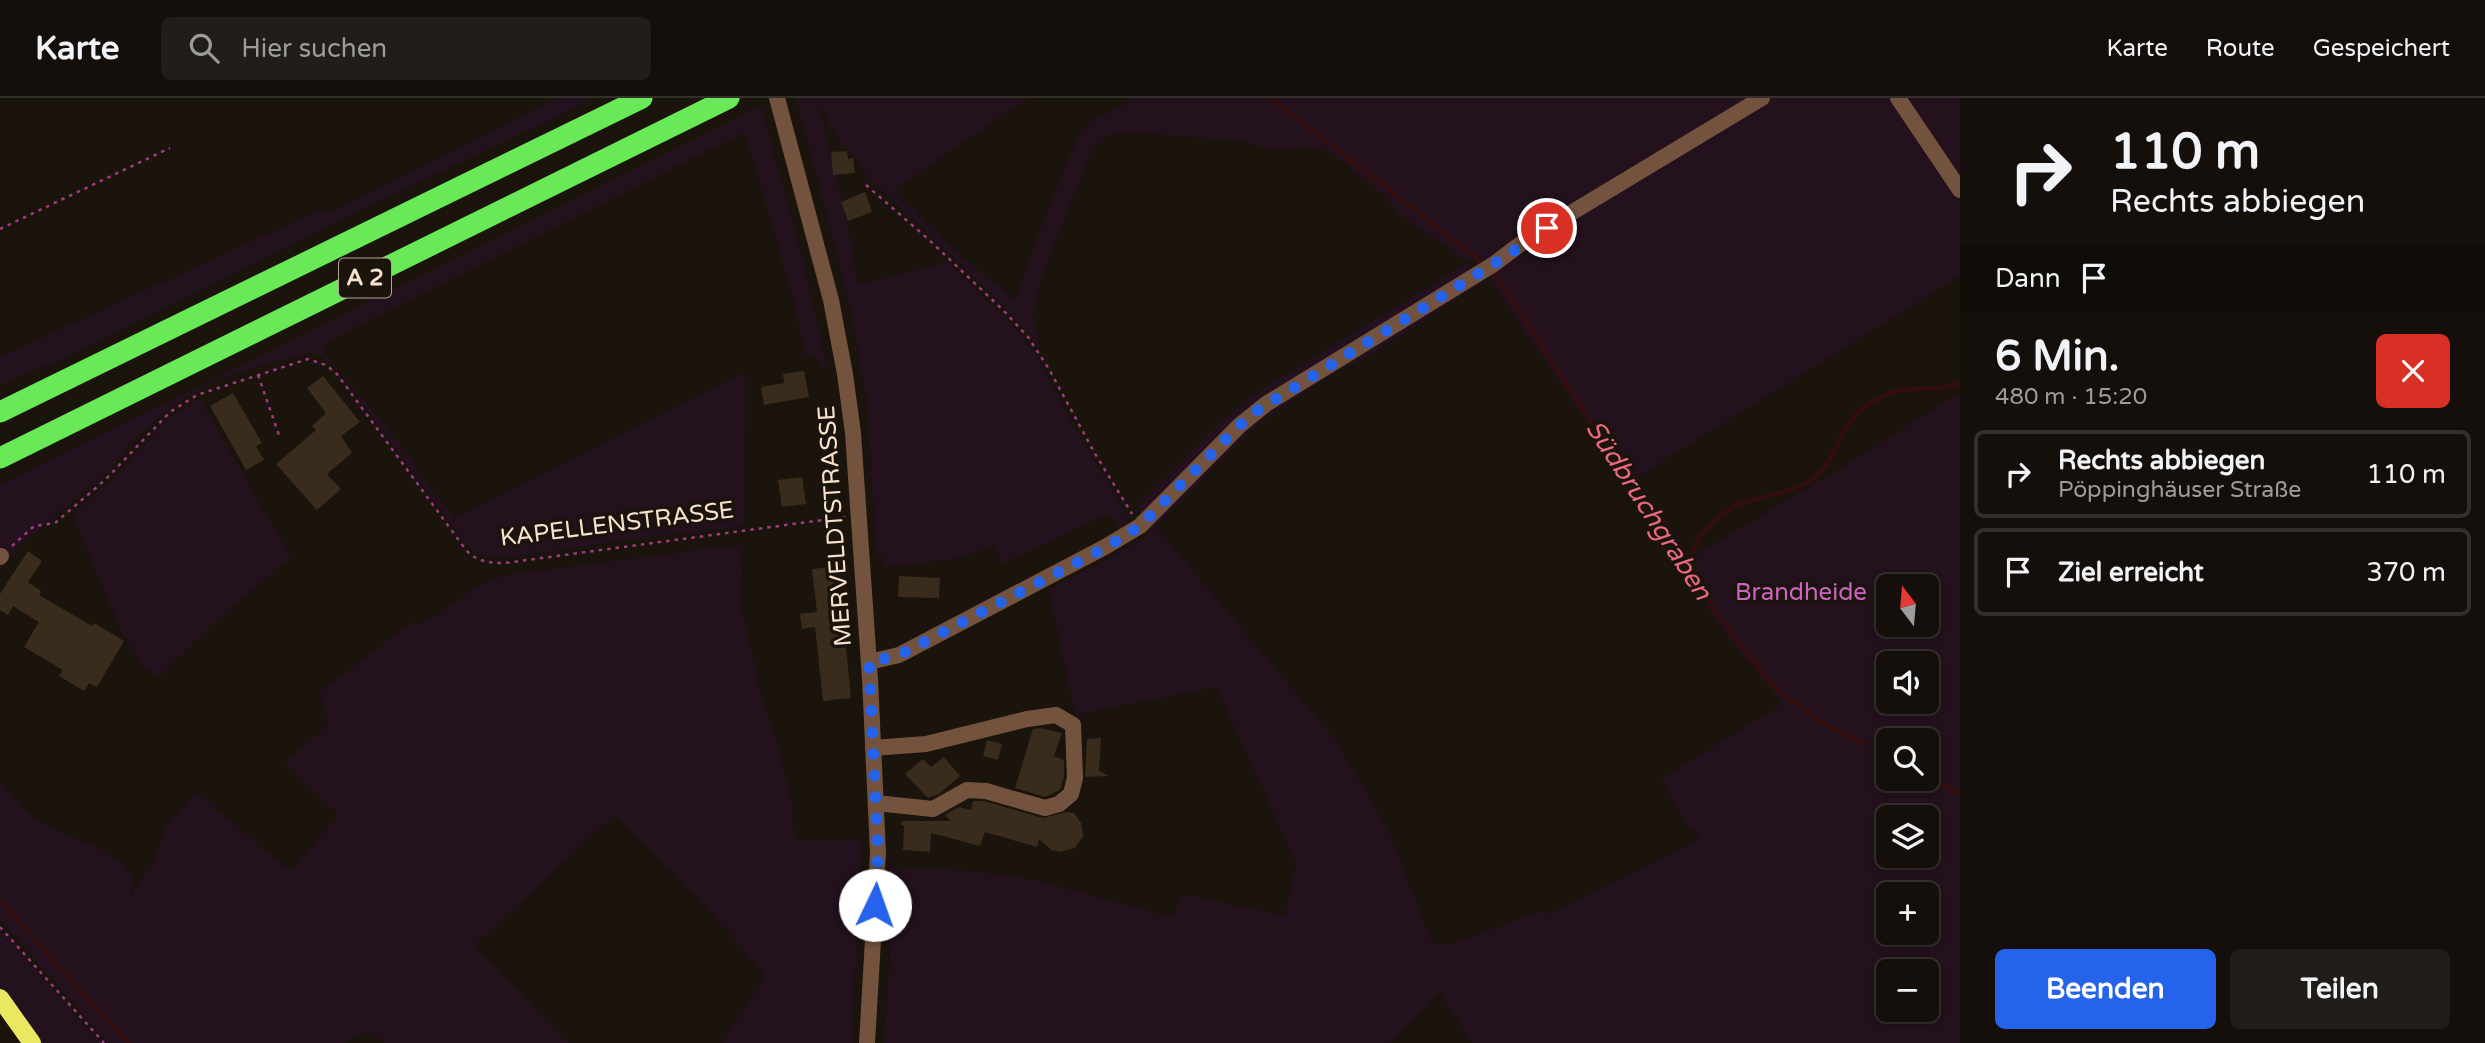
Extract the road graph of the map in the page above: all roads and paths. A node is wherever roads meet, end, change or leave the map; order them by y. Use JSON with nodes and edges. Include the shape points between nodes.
{"nodes":[{"id":1,"x":642,"y":98,"type":"edge"},
{"id":2,"x":729,"y":98,"type":"edge"},
{"id":3,"x":777,"y":98,"type":"edge"},
{"id":4,"x":1762,"y":98,"type":"edge"},
{"id":5,"x":1898,"y":98,"type":"edge"},
{"id":6,"x":170,"y":148,"type":"dead end"},
{"id":7,"x":866,"y":185,"type":"dead end"},
{"id":8,"x":1960,"y":190,"type":"edge"},
{"id":9,"x":0,"y":229,"type":"edge"},
{"id":10,"x":258,"y":375,"type":"junction"},
{"id":11,"x":60,"y":382,"type":"junction"},
{"id":12,"x":0,"y":397,"type":"edge"},
{"id":13,"x":0,"y":412,"type":"edge"},
{"id":14,"x":281,"y":438,"type":"dead end"},
{"id":15,"x":0,"y":458,"type":"edge"},
{"id":16,"x":859,"y":515,"type":"junction"},
{"id":17,"x":1140,"y":526,"type":"junction"},
{"id":18,"x":0,"y":556,"type":"edge"},
{"id":19,"x":869,"y":662,"type":"junction"},
{"id":20,"x":873,"y":748,"type":"junction"},
{"id":21,"x":876,"y":803,"type":"junction"},
{"id":22,"x":0,"y":927,"type":"edge"},
{"id":23,"x":0,"y":999,"type":"edge"},
{"id":24,"x":32,"y":1043,"type":"edge"},
{"id":25,"x":104,"y":1043,"type":"edge"},
{"id":26,"x":867,"y":1043,"type":"edge"}],
"edges":[{"from":1,"to":11,"type":"highway","number":"A 2"},
{"from":2,"to":15,"type":"highway","number":"A 2"},
{"from":3,"to":16,"type":"street","name":"MERVELDTSTRASSE","via":[[831,300],[853,433]]},
{"from":4,"to":17,"type":"street","via":[[1258,410]]},
{"from":5,"to":8,"type":"street"},
{"from":6,"to":9,"type":"path"},
{"from":7,"to":17,"type":"path","via":[[1028,337]]},
{"from":10,"to":14,"type":"path"},
{"from":10,"to":16,"type":"path","name":"KAPELLENSTRASSE","via":[[303,359],[326,365],[466,550],[489,563]]},
{"from":10,"to":18,"type":"path","name":"KAPELLENSTRASSE","via":[[197,395],[170,412],[105,480],[55,523],[34,526]]},
{"from":11,"to":12,"type":"highway"},
{"from":11,"to":13,"type":"highway","number":"A 2"},
{"from":16,"to":19,"type":"street","name":"MERVELDTSTRASSE"},
{"from":17,"to":19,"type":"street","via":[[899,655]]},
{"from":19,"to":20,"type":"street","name":"MERVELDTSTRASSE"},
{"from":20,"to":21,"type":"street","name":"MERVELDTSTRASSE"},
{"from":20,"to":21,"type":"street","via":[[926,744],[1056,715],[1073,724],[1075,778],[1071,794],[1059,804],[1045,808],[986,790],[967,790],[933,809]]},
{"from":21,"to":26,"type":"street","name":"MERVELDTSTRASSE","via":[[878,853]]},
{"from":22,"to":25,"type":"path"},
{"from":23,"to":24,"type":"main road"}]}
